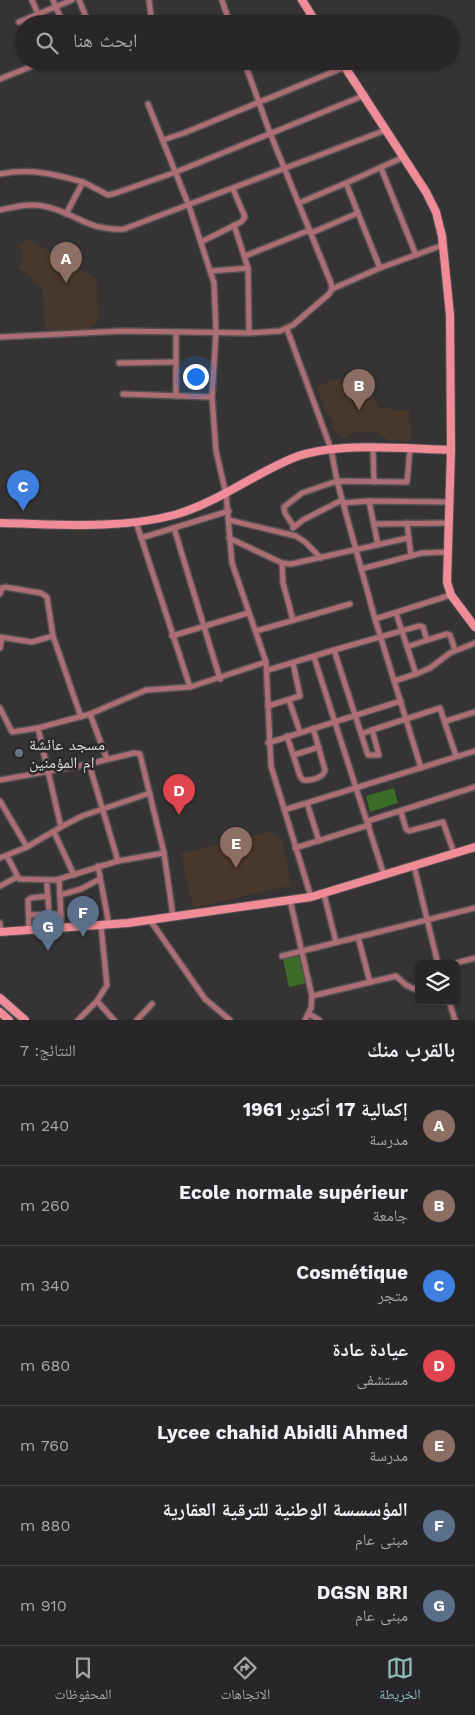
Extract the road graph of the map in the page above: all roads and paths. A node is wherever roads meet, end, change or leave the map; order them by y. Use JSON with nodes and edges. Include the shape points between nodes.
{"nodes":[{"id":1,"x":32,"y":0,"type":"edge"},
{"id":2,"x":53,"y":0,"type":"edge"},
{"id":3,"x":72,"y":0,"type":"edge"},
{"id":4,"x":80,"y":0,"type":"edge"},
{"id":5,"x":149,"y":0,"type":"edge"},
{"id":6,"x":222,"y":0,"type":"edge"},
{"id":7,"x":302,"y":0,"type":"edge"},
{"id":8,"x":56,"y":7,"type":"junction"},
{"id":9,"x":38,"y":14,"type":"joint"},
{"id":10,"x":59,"y":15,"type":"edge"},
{"id":11,"x":86,"y":15,"type":"edge"},
{"id":12,"x":150,"y":15,"type":"edge"},
{"id":13,"x":227,"y":15,"type":"edge"},
{"id":14,"x":311,"y":15,"type":"edge"},
{"id":15,"x":22,"y":70,"type":"edge"},
{"id":16,"x":247,"y":70,"type":"edge"},
{"id":17,"x":330,"y":70,"type":"edge"},
{"id":18,"x":347,"y":70,"type":"edge"},
{"id":19,"x":0,"y":79,"type":"edge"},
{"id":20,"x":365,"y":96,"type":"junction"},
{"id":21,"x":259,"y":103,"type":"junction"},
{"id":22,"x":148,"y":104,"type":"dead end"},
{"id":23,"x":387,"y":130,"type":"junction"},
{"id":24,"x":270,"y":133,"type":"junction"},
{"id":25,"x":163,"y":140,"type":"junction"},
{"id":26,"x":404,"y":157,"type":"junction"},
{"id":27,"x":286,"y":168,"type":"junction"},
{"id":28,"x":382,"y":168,"type":"junction"},
{"id":29,"x":176,"y":172,"type":"junction"},
{"id":30,"x":0,"y":174,"type":"edge"},
{"id":31,"x":83,"y":182,"type":"junction"},
{"id":32,"x":346,"y":183,"type":"junction"},
{"id":33,"x":234,"y":189,"type":"junction"},
{"id":34,"x":299,"y":202,"type":"junction"},
{"id":35,"x":190,"y":206,"type":"junction"},
{"id":36,"x":0,"y":210,"type":"edge"},
{"id":37,"x":66,"y":214,"type":"junction"},
{"id":38,"x":358,"y":214,"type":"junction"},
{"id":39,"x":234,"y":225,"type":"junction"},
{"id":40,"x":311,"y":231,"type":"junction"},
{"id":41,"x":201,"y":242,"type":"junction"},
{"id":42,"x":443,"y":245,"type":"junction"},
{"id":43,"x":416,"y":255,"type":"junction"},
{"id":44,"x":245,"y":256,"type":"junction"},
{"id":45,"x":248,"y":268,"type":"junction"},
{"id":46,"x":380,"y":268,"type":"junction"},
{"id":47,"x":211,"y":271,"type":"junction"},
{"id":48,"x":332,"y":290,"type":"junction"},
{"id":49,"x":287,"y":329,"type":"junction"},
{"id":50,"x":216,"y":332,"type":"junction"},
{"id":51,"x":176,"y":333,"type":"junction"},
{"id":52,"x":250,"y":333,"type":"junction"},
{"id":53,"x":0,"y":337,"type":"edge"},
{"id":54,"x":176,"y":362,"type":"junction"},
{"id":55,"x":118,"y":363,"type":"dead end"},
{"id":56,"x":123,"y":394,"type":"dead end"},
{"id":57,"x":176,"y":396,"type":"junction"},
{"id":58,"x":212,"y":397,"type":"junction"},
{"id":59,"x":331,"y":449,"type":"junction"},
{"id":60,"x":373,"y":449,"type":"junction"},
{"id":61,"x":410,"y":449,"type":"junction"},
{"id":62,"x":451,"y":450,"type":"junction"},
{"id":63,"x":337,"y":481,"type":"junction"},
{"id":64,"x":374,"y":482,"type":"junction"},
{"id":65,"x":226,"y":494,"type":"junction"},
{"id":66,"x":343,"y":501,"type":"junction"},
{"id":67,"x":369,"y":501,"type":"junction"},
{"id":68,"x":450,"y":502,"type":"junction"},
{"id":69,"x":229,"y":511,"type":"junction"},
{"id":70,"x":230,"y":520,"type":"junction"},
{"id":71,"x":136,"y":522,"type":"junction"},
{"id":72,"x":0,"y":523,"type":"edge"},
{"id":73,"x":407,"y":523,"type":"junction"},
{"id":74,"x":450,"y":523,"type":"junction"},
{"id":75,"x":374,"y":524,"type":"junction"},
{"id":76,"x":294,"y":527,"type":"junction"},
{"id":77,"x":174,"y":528,"type":"junction"},
{"id":78,"x":288,"y":533,"type":"junction"},
{"id":79,"x":141,"y":538,"type":"junction"},
{"id":80,"x":229,"y":538,"type":"junction"},
{"id":81,"x":408,"y":538,"type":"junction"},
{"id":82,"x":378,"y":545,"type":"junction"},
{"id":83,"x":356,"y":550,"type":"junction"},
{"id":84,"x":448,"y":552,"type":"junction"},
{"id":85,"x":411,"y":556,"type":"junction"},
{"id":86,"x":320,"y":558,"type":"junction"},
{"id":87,"x":282,"y":563,"type":"junction"},
{"id":88,"x":361,"y":569,"type":"junction"},
{"id":89,"x":0,"y":594,"type":"edge"},
{"id":90,"x":451,"y":595,"type":"junction"},
{"id":91,"x":350,"y":604,"type":"dead end"},
{"id":92,"x":248,"y":613,"type":"junction"},
{"id":93,"x":396,"y":613,"type":"junction"},
{"id":94,"x":375,"y":619,"type":"junction"},
{"id":95,"x":293,"y":620,"type":"junction"},
{"id":96,"x":204,"y":626,"type":"junction"},
{"id":97,"x":475,"y":627,"type":"edge"},
{"id":98,"x":402,"y":630,"type":"junction"},
{"id":99,"x":256,"y":631,"type":"junction"},
{"id":100,"x":53,"y":636,"type":"junction"},
{"id":101,"x":172,"y":636,"type":"junction"},
{"id":102,"x":380,"y":636,"type":"junction"},
{"id":103,"x":1,"y":638,"type":"edge"},
{"id":104,"x":427,"y":640,"type":"junction"},
{"id":105,"x":475,"y":643,"type":"edge"},
{"id":106,"x":407,"y":647,"type":"junction"},
{"id":107,"x":0,"y":648,"type":"edge"},
{"id":108,"x":334,"y":650,"type":"junction"},
{"id":109,"x":455,"y":650,"type":"junction"},
{"id":110,"x":314,"y":657,"type":"junction"},
{"id":111,"x":266,"y":662,"type":"junction"},
{"id":112,"x":293,"y":663,"type":"junction"},
{"id":113,"x":268,"y":670,"type":"junction"},
{"id":114,"x":416,"y":674,"type":"junction"},
{"id":115,"x":220,"y":678,"type":"junction"},
{"id":116,"x":394,"y":681,"type":"junction"},
{"id":117,"x":190,"y":687,"type":"junction"},
{"id":118,"x":289,"y":700,"type":"junction"},
{"id":119,"x":400,"y":701,"type":"junction"},
{"id":120,"x":268,"y":706,"type":"junction"},
{"id":121,"x":0,"y":708,"type":"edge"},
{"id":122,"x":475,"y":712,"type":"edge"},
{"id":123,"x":90,"y":714,"type":"junction"},
{"id":124,"x":356,"y":715,"type":"junction"},
{"id":125,"x":81,"y":717,"type":"junction"},
{"id":126,"x":406,"y":718,"type":"junction"},
{"id":127,"x":446,"y":721,"type":"junction"},
{"id":128,"x":335,"y":722,"type":"junction"},
{"id":129,"x":38,"y":728,"type":"junction"},
{"id":130,"x":313,"y":728,"type":"junction"},
{"id":131,"x":372,"y":730,"type":"junction"},
{"id":132,"x":300,"y":732,"type":"junction"},
{"id":133,"x":361,"y":734,"type":"junction"},
{"id":134,"x":287,"y":736,"type":"junction"},
{"id":135,"x":268,"y":742,"type":"junction"},
{"id":136,"x":319,"y":748,"type":"junction"},
{"id":137,"x":475,"y":751,"type":"edge"},
{"id":138,"x":294,"y":755,"type":"junction"},
{"id":139,"x":456,"y":756,"type":"junction"},
{"id":140,"x":108,"y":759,"type":"junction"},
{"id":141,"x":88,"y":764,"type":"junction"},
{"id":142,"x":421,"y":768,"type":"junction"},
{"id":143,"x":47,"y":770,"type":"junction"},
{"id":144,"x":0,"y":780,"type":"edge"},
{"id":145,"x":357,"y":788,"type":"junction"},
{"id":146,"x":475,"y":788,"type":"edge"},
{"id":147,"x":150,"y":793,"type":"junction"},
{"id":148,"x":0,"y":801,"type":"edge"},
{"id":149,"x":307,"y":803,"type":"junction"},
{"id":150,"x":104,"y":808,"type":"junction"},
{"id":151,"x":284,"y":810,"type":"junction"},
{"id":152,"x":401,"y":812,"type":"junction"},
{"id":153,"x":368,"y":824,"type":"junction"},
{"id":154,"x":62,"y":827,"type":"junction"},
{"id":155,"x":54,"y":832,"type":"junction"},
{"id":156,"x":319,"y":841,"type":"junction"},
{"id":157,"x":27,"y":847,"type":"junction"},
{"id":158,"x":475,"y":847,"type":"edge"},
{"id":159,"x":295,"y":848,"type":"junction"},
{"id":160,"x":454,"y":853,"type":"junction"},
{"id":161,"x":164,"y":854,"type":"junction"},
{"id":162,"x":7,"y":856,"type":"junction"},
{"id":163,"x":0,"y":858,"type":"edge"},
{"id":164,"x":118,"y":861,"type":"junction"},
{"id":165,"x":98,"y":866,"type":"junction"},
{"id":166,"x":414,"y":866,"type":"junction"},
{"id":167,"x":74,"y":875,"type":"junction"},
{"id":168,"x":17,"y":876,"type":"junction"},
{"id":169,"x":384,"y":876,"type":"junction"},
{"id":170,"x":100,"y":879,"type":"junction"},
{"id":171,"x":58,"y":880,"type":"junction"},
{"id":172,"x":47,"y":885,"type":"dead end"},
{"id":173,"x":0,"y":886,"type":"edge"},
{"id":174,"x":324,"y":894,"type":"junction"},
{"id":175,"x":60,"y":895,"type":"junction"},
{"id":176,"x":48,"y":896,"type":"junction"},
{"id":177,"x":311,"y":897,"type":"junction"},
{"id":178,"x":290,"y":900,"type":"junction"},
{"id":179,"x":475,"y":908,"type":"edge"},
{"id":180,"x":49,"y":914,"type":"junction"},
{"id":181,"x":61,"y":914,"type":"junction"},
{"id":182,"x":29,"y":915,"type":"junction"},
{"id":183,"x":173,"y":916,"type":"junction"},
{"id":184,"x":427,"y":919,"type":"junction"},
{"id":185,"x":150,"y":920,"type":"junction"},
{"id":186,"x":0,"y":923,"type":"edge"},
{"id":187,"x":105,"y":925,"type":"junction"},
{"id":188,"x":61,"y":928,"type":"junction"},
{"id":189,"x":30,"y":930,"type":"junction"},
{"id":190,"x":0,"y":932,"type":"edge"},
{"id":191,"x":358,"y":937,"type":"junction"},
{"id":192,"x":336,"y":942,"type":"junction"},
{"id":193,"x":303,"y":951,"type":"junction"},
{"id":194,"x":282,"y":956,"type":"dead end"},
{"id":195,"x":475,"y":958,"type":"edge"},
{"id":196,"x":437,"y":960,"type":"edge"},
{"id":197,"x":460,"y":962,"type":"edge"},
{"id":198,"x":370,"y":982,"type":"junction"},
{"id":199,"x":415,"y":989,"type":"edge"},
{"id":200,"x":312,"y":996,"type":"junction"},
{"id":201,"x":0,"y":998,"type":"edge"},
{"id":202,"x":97,"y":1001,"type":"junction"},
{"id":203,"x":152,"y":1004,"type":"dead end"},
{"id":204,"x":450,"y":1005,"type":"edge"},
{"id":205,"x":0,"y":1012,"type":"edge"},
{"id":206,"x":309,"y":1014,"type":"junction"},
{"id":207,"x":9,"y":1020,"type":"edge"},
{"id":208,"x":25,"y":1020,"type":"edge"},
{"id":209,"x":78,"y":1020,"type":"edge"},
{"id":210,"x":114,"y":1020,"type":"edge"},
{"id":211,"x":137,"y":1020,"type":"edge"},
{"id":212,"x":230,"y":1020,"type":"edge"},
{"id":213,"x":305,"y":1020,"type":"edge"},
{"id":214,"x":319,"y":1020,"type":"edge"},
{"id":215,"x":454,"y":1020,"type":"edge"}],
"edges":[{"from":1,"to":9,"type":"street"},
{"from":2,"to":8,"type":"street"},
{"from":3,"to":8,"type":"street"},
{"from":4,"to":11,"type":"street"},
{"from":5,"to":12,"type":"street"},
{"from":6,"to":13,"type":"street"},
{"from":7,"to":14,"type":"street"},
{"from":8,"to":9,"type":"street"},
{"from":8,"to":10,"type":"street"},
{"from":15,"to":19,"type":"street"},
{"from":16,"to":21,"type":"street"},
{"from":17,"to":21,"type":"street"},
{"from":18,"to":20,"type":"street"},
{"from":20,"to":23,"type":"street"},
{"from":20,"to":24,"type":"street"},
{"from":21,"to":24,"type":"street"},
{"from":21,"to":25,"type":"street"},
{"from":22,"to":25,"type":"street"},
{"from":23,"to":26,"type":"street"},
{"from":23,"to":27,"type":"street"},
{"from":24,"to":27,"type":"street"},
{"from":24,"to":29,"type":"street"},
{"from":25,"to":29,"type":"street"},
{"from":26,"to":28,"type":"street"},
{"from":26,"to":42,"type":"street","via":[[436,212]]},
{"from":27,"to":33,"type":"street"},
{"from":27,"to":34,"type":"street"},
{"from":28,"to":32,"type":"street"},
{"from":28,"to":43,"type":"street"},
{"from":29,"to":31,"type":"street","via":[[108,195]]},
{"from":29,"to":35,"type":"street"},
{"from":30,"to":31,"type":"street","via":[[19,170],[42,171]]},
{"from":31,"to":37,"type":"street"},
{"from":32,"to":34,"type":"street"},
{"from":32,"to":38,"type":"street"},
{"from":33,"to":35,"type":"street"},
{"from":33,"to":39,"type":"street","via":[[245,218]]},
{"from":34,"to":40,"type":"street"},
{"from":35,"to":37,"type":"street","via":[[124,229],[91,227]]},
{"from":35,"to":41,"type":"street"},
{"from":36,"to":37,"type":"street","via":[[36,205]]},
{"from":38,"to":40,"type":"street"},
{"from":38,"to":46,"type":"street"},
{"from":39,"to":41,"type":"street"},
{"from":39,"to":44,"type":"street"},
{"from":40,"to":44,"type":"street"},
{"from":40,"to":48,"type":"street"},
{"from":41,"to":47,"type":"street"},
{"from":42,"to":43,"type":"street"},
{"from":42,"to":62,"type":"street","via":[[450,315]]},
{"from":43,"to":46,"type":"street"},
{"from":44,"to":45,"type":"street"},
{"from":45,"to":47,"type":"street"},
{"from":45,"to":52,"type":"street"},
{"from":46,"to":48,"type":"street"},
{"from":47,"to":50,"type":"street"},
{"from":48,"to":49,"type":"street"},
{"from":49,"to":52,"type":"street"},
{"from":49,"to":59,"type":"street"},
{"from":50,"to":51,"type":"street"},
{"from":50,"to":52,"type":"street"},
{"from":50,"to":58,"type":"street"},
{"from":51,"to":53,"type":"street","via":[[123,331]]},
{"from":51,"to":54,"type":"street"},
{"from":54,"to":55,"type":"street"},
{"from":54,"to":57,"type":"street"},
{"from":56,"to":57,"type":"street"},
{"from":57,"to":58,"type":"street"},
{"from":58,"to":65,"type":"street","via":[[216,451]]},
{"from":59,"to":60,"type":"street"},
{"from":59,"to":63,"type":"street"},
{"from":59,"to":65,"type":"street","via":[[294,458]]},
{"from":60,"to":61,"type":"street"},
{"from":60,"to":64,"type":"street"},
{"from":61,"to":62,"type":"street"},
{"from":61,"to":64,"type":"street","via":[[407,482]]},
{"from":62,"to":68,"type":"street"},
{"from":63,"to":64,"type":"street"},
{"from":63,"to":66,"type":"street"},
{"from":63,"to":76,"type":"street","via":[[314,487],[286,504],[284,511]]},
{"from":65,"to":69,"type":"street"},
{"from":65,"to":71,"type":"street","via":[[185,511]]},
{"from":66,"to":67,"type":"street"},
{"from":66,"to":76,"type":"street"},
{"from":66,"to":83,"type":"street"},
{"from":67,"to":68,"type":"street"},
{"from":67,"to":75,"type":"street"},
{"from":68,"to":74,"type":"street"},
{"from":69,"to":70,"type":"street"},
{"from":69,"to":77,"type":"street"},
{"from":70,"to":78,"type":"street"},
{"from":70,"to":80,"type":"street"},
{"from":71,"to":72,"type":"street"},
{"from":71,"to":79,"type":"street"},
{"from":73,"to":74,"type":"street"},
{"from":73,"to":75,"type":"street"},
{"from":73,"to":81,"type":"street"},
{"from":74,"to":84,"type":"street"},
{"from":75,"to":82,"type":"street"},
{"from":76,"to":78,"type":"street"},
{"from":77,"to":79,"type":"street"},
{"from":77,"to":96,"type":"street"},
{"from":78,"to":86,"type":"street","via":[[305,542]]},
{"from":79,"to":101,"type":"street"},
{"from":80,"to":87,"type":"street"},
{"from":80,"to":92,"type":"street","via":[[232,563]]},
{"from":81,"to":82,"type":"street"},
{"from":81,"to":85,"type":"street"},
{"from":82,"to":83,"type":"street"},
{"from":83,"to":86,"type":"street"},
{"from":83,"to":88,"type":"street"},
{"from":84,"to":85,"type":"street"},
{"from":84,"to":90,"type":"street","via":[[447,582]]},
{"from":85,"to":88,"type":"street"},
{"from":86,"to":87,"type":"street"},
{"from":87,"to":95,"type":"street","via":[[283,583]]},
{"from":88,"to":94,"type":"street"},
{"from":89,"to":100,"type":"street","via":[[5,587],[44,595],[49,602]]},
{"from":90,"to":93,"type":"street"},
{"from":90,"to":97,"type":"street"},
{"from":91,"to":95,"type":"street"},
{"from":92,"to":96,"type":"street"},
{"from":92,"to":99,"type":"street"},
{"from":93,"to":94,"type":"street"},
{"from":93,"to":98,"type":"street"},
{"from":94,"to":102,"type":"street"},
{"from":95,"to":99,"type":"street"},
{"from":96,"to":101,"type":"street"},
{"from":96,"to":115,"type":"street"},
{"from":98,"to":102,"type":"street"},
{"from":98,"to":104,"type":"street","via":[[422,626]]},
{"from":98,"to":106,"type":"street"},
{"from":99,"to":111,"type":"street"},
{"from":100,"to":103,"type":"street","via":[[32,642]]},
{"from":100,"to":125,"type":"street"},
{"from":101,"to":117,"type":"street"},
{"from":102,"to":108,"type":"street"},
{"from":102,"to":116,"type":"street"},
{"from":103,"to":107,"type":"street"},
{"from":104,"to":106,"type":"street"},
{"from":104,"to":109,"type":"street","via":[[448,634]]},
{"from":105,"to":109,"type":"street"},
{"from":106,"to":114,"type":"street"},
{"from":108,"to":110,"type":"street"},
{"from":108,"to":124,"type":"street"},
{"from":109,"to":114,"type":"street"},
{"from":110,"to":112,"type":"street"},
{"from":110,"to":128,"type":"street"},
{"from":111,"to":113,"type":"street"},
{"from":111,"to":115,"type":"street"},
{"from":112,"to":113,"type":"street"},
{"from":112,"to":118,"type":"street","via":[[301,693],[298,698]]},
{"from":113,"to":120,"type":"street"},
{"from":114,"to":116,"type":"street"},
{"from":115,"to":117,"type":"street"},
{"from":116,"to":119,"type":"street"},
{"from":117,"to":123,"type":"street","via":[[146,690]]},
{"from":118,"to":120,"type":"street"},
{"from":118,"to":132,"type":"street"},
{"from":119,"to":124,"type":"street"},
{"from":119,"to":126,"type":"street"},
{"from":120,"to":135,"type":"street"},
{"from":121,"to":129,"type":"street","via":[[12,732]]},
{"from":122,"to":127,"type":"street"},
{"from":123,"to":125,"type":"street"},
{"from":123,"to":140,"type":"street"},
{"from":124,"to":128,"type":"street"},
{"from":124,"to":133,"type":"street"},
{"from":125,"to":129,"type":"street"},
{"from":126,"to":127,"type":"street","via":[[438,707]]},
{"from":126,"to":131,"type":"street"},
{"from":126,"to":142,"type":"street"},
{"from":127,"to":139,"type":"street"},
{"from":128,"to":130,"type":"street"},
{"from":128,"to":145,"type":"street"},
{"from":129,"to":143,"type":"street"},
{"from":130,"to":132,"type":"street"},
{"from":130,"to":136,"type":"street"},
{"from":131,"to":133,"type":"street"},
{"from":131,"to":133,"type":"street","via":[[379,755],[368,756]]},
{"from":132,"to":134,"type":"street"},
{"from":134,"to":135,"type":"street"},
{"from":134,"to":138,"type":"street"},
{"from":135,"to":151,"type":"street","via":[[272,774]]},
{"from":136,"to":138,"type":"street"},
{"from":136,"to":138,"type":"street","via":[[325,772],[309,780],[301,778]]},
{"from":137,"to":139,"type":"street"},
{"from":139,"to":142,"type":"street"},
{"from":140,"to":141,"type":"street"},
{"from":140,"to":147,"type":"street","via":[[139,753]]},
{"from":141,"to":143,"type":"street"},
{"from":141,"to":150,"type":"street"},
{"from":142,"to":145,"type":"street"},
{"from":143,"to":144,"type":"street"},
{"from":143,"to":154,"type":"street"},
{"from":145,"to":149,"type":"street"},
{"from":145,"to":153,"type":"street"},
{"from":146,"to":152,"type":"street"},
{"from":147,"to":150,"type":"street"},
{"from":147,"to":161,"type":"street"},
{"from":148,"to":157,"type":"street"},
{"from":149,"to":151,"type":"street"},
{"from":149,"to":156,"type":"street"},
{"from":150,"to":154,"type":"street"},
{"from":150,"to":164,"type":"street"},
{"from":151,"to":159,"type":"street"},
{"from":152,"to":153,"type":"street"},
{"from":152,"to":160,"type":"street","via":[[409,831],[443,822]]},
{"from":153,"to":156,"type":"street"},
{"from":153,"to":169,"type":"street"},
{"from":154,"to":155,"type":"street"},
{"from":155,"to":157,"type":"street"},
{"from":155,"to":167,"type":"street"},
{"from":156,"to":159,"type":"street"},
{"from":157,"to":162,"type":"street"},
{"from":158,"to":160,"type":"street"},
{"from":159,"to":177,"type":"street"},
{"from":160,"to":166,"type":"street"},
{"from":161,"to":164,"type":"street"},
{"from":161,"to":183,"type":"street"},
{"from":162,"to":163,"type":"street"},
{"from":162,"to":168,"type":"street"},
{"from":164,"to":165,"type":"street"},
{"from":165,"to":167,"type":"street"},
{"from":165,"to":170,"type":"street"},
{"from":166,"to":169,"type":"street"},
{"from":166,"to":184,"type":"street"},
{"from":167,"to":171,"type":"street"},
{"from":168,"to":171,"type":"street","via":[[20,879]]},
{"from":168,"to":173,"type":"street"},
{"from":169,"to":174,"type":"street"},
{"from":170,"to":175,"type":"street"},
{"from":170,"to":187,"type":"street"},
{"from":171,"to":175,"type":"street"},
{"from":172,"to":176,"type":"street"},
{"from":174,"to":177,"type":"street"},
{"from":174,"to":192,"type":"street"},
{"from":175,"to":181,"type":"street"},
{"from":176,"to":180,"type":"street"},
{"from":176,"to":182,"type":"street","via":[[29,899]]},
{"from":177,"to":178,"type":"street"},
{"from":178,"to":183,"type":"street"},
{"from":178,"to":193,"type":"street"},
{"from":179,"to":184,"type":"street"},
{"from":180,"to":181,"type":"street"},
{"from":180,"to":182,"type":"street"},
{"from":181,"to":188,"type":"street"},
{"from":182,"to":189,"type":"street"},
{"from":183,"to":185,"type":"street"},
{"from":184,"to":191,"type":"street"},
{"from":184,"to":196,"type":"street"},
{"from":185,"to":187,"type":"street"},
{"from":185,"to":212,"type":"street","via":[[205,1000]]},
{"from":186,"to":190,"type":"street"},
{"from":187,"to":188,"type":"street"},
{"from":187,"to":202,"type":"street","via":[[108,982]]},
{"from":188,"to":189,"type":"street"},
{"from":189,"to":190,"type":"street"},
{"from":191,"to":192,"type":"street"},
{"from":191,"to":198,"type":"street"},
{"from":192,"to":193,"type":"street"},
{"from":193,"to":194,"type":"street"},
{"from":193,"to":200,"type":"street"},
{"from":195,"to":197,"type":"street"},
{"from":198,"to":199,"type":"street","via":[[396,976]]},
{"from":198,"to":200,"type":"street"},
{"from":200,"to":206,"type":"street"},
{"from":201,"to":208,"type":"street"},
{"from":202,"to":209,"type":"street"},
{"from":202,"to":210,"type":"street"},
{"from":203,"to":211,"type":"street"},
{"from":204,"to":215,"type":"street"},
{"from":205,"to":207,"type":"street"},
{"from":206,"to":213,"type":"street"},
{"from":206,"to":214,"type":"street"}]}
